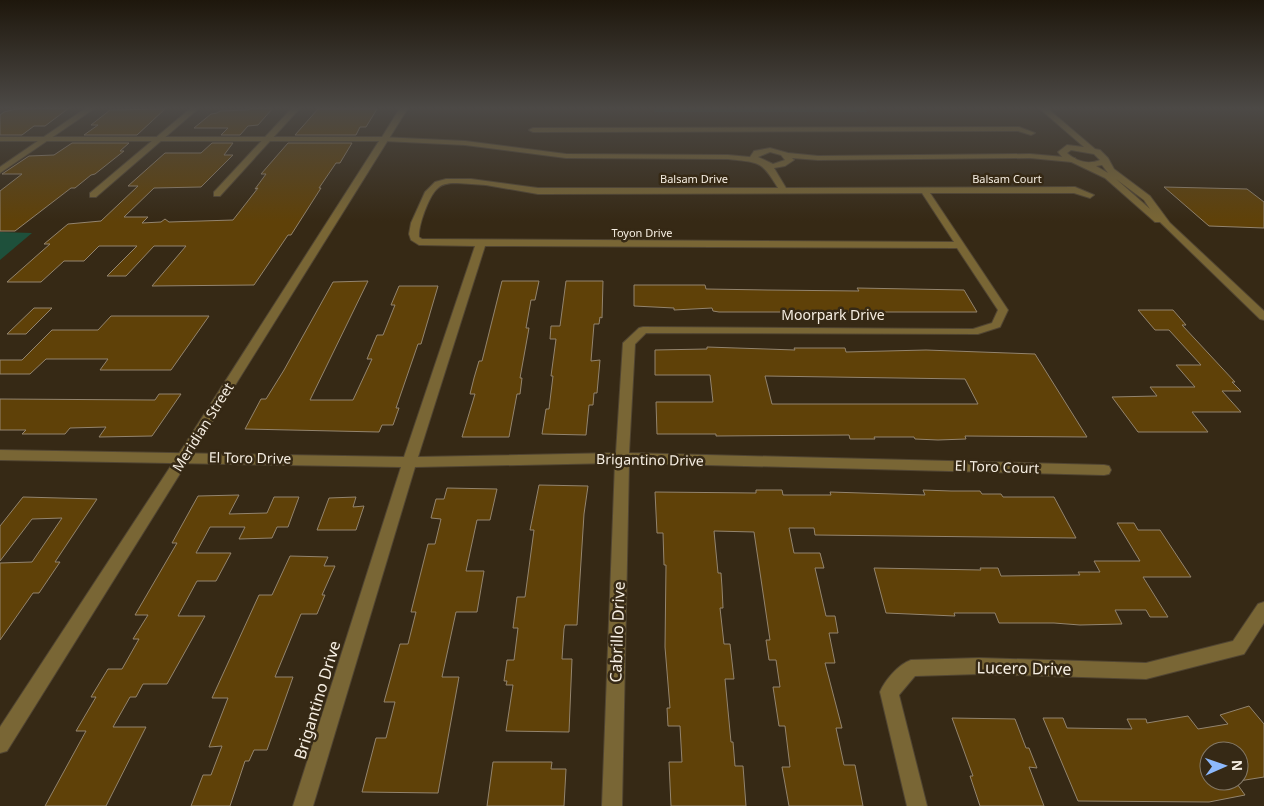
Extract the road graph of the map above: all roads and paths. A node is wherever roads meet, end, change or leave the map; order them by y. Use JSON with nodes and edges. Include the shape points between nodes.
{"nodes":[{"id":1,"x":36,"y":146,"type":"edge"},
{"id":2,"x":151,"y":146,"type":"edge"},
{"id":3,"x":262,"y":146,"type":"edge"},
{"id":4,"x":380,"y":146,"type":"edge"},
{"id":5,"x":485,"y":146,"type":"edge"},
{"id":6,"x":761,"y":146,"type":"edge"},
{"id":7,"x":772,"y":146,"type":"edge"},
{"id":8,"x":772,"y":146,"type":"edge"},
{"id":9,"x":1085,"y":146,"type":"edge"},
{"id":10,"x":1066,"y":148,"type":"junction"},
{"id":11,"x":1090,"y":149,"type":"junction"},
{"id":12,"x":779,"y":151,"type":"junction"},
{"id":13,"x":1030,"y":156,"type":"junction"},
{"id":14,"x":756,"y":157,"type":"junction"},
{"id":15,"x":789,"y":158,"type":"junction"},
{"id":16,"x":1072,"y":160,"type":"junction"},
{"id":17,"x":1104,"y":161,"type":"junction"},
{"id":18,"x":1086,"y":164,"type":"junction"},
{"id":19,"x":768,"y":165,"type":"junction"},
{"id":20,"x":780,"y":165,"type":"junction"},
{"id":21,"x":0,"y":171,"type":"edge"},
{"id":22,"x":465,"y":180,"type":"joint"},
{"id":23,"x":781,"y":187,"type":"junction"},
{"id":24,"x":924,"y":190,"type":"junction"},
{"id":25,"x":218,"y":194,"type":"dead end"},
{"id":26,"x":93,"y":195,"type":"dead end"},
{"id":27,"x":1090,"y":195,"type":"dead end"},
{"id":28,"x":1167,"y":225,"type":"junction"},
{"id":29,"x":481,"y":243,"type":"junction"},
{"id":30,"x":961,"y":246,"type":"junction"},
{"id":31,"x":1264,"y":317,"type":"edge"},
{"id":32,"x":0,"y":455,"type":"edge"},
{"id":33,"x":185,"y":456,"type":"junction"},
{"id":34,"x":622,"y":458,"type":"junction"},
{"id":35,"x":410,"y":462,"type":"junction"},
{"id":36,"x":890,"y":463,"type":"joint"},
{"id":37,"x":1104,"y":470,"type":"dead end"},
{"id":38,"x":1264,"y":609,"type":"edge"},
{"id":39,"x":0,"y":744,"type":"edge"},
{"id":40,"x":303,"y":806,"type":"edge"},
{"id":41,"x":612,"y":806,"type":"edge"},
{"id":42,"x":917,"y":806,"type":"edge"}],
"edges":[{"from":1,"to":21,"type":"street"},
{"from":2,"to":26,"type":"street"},
{"from":3,"to":25,"type":"street"},
{"from":4,"to":33,"type":"street","name":"Meridian Street"},
{"from":5,"to":14,"type":"street","via":[[566,156]]},
{"from":6,"to":14,"type":"street"},
{"from":7,"to":12,"type":"street"},
{"from":8,"to":12,"type":"street"},
{"from":9,"to":11,"type":"street"},
{"from":10,"to":11,"type":"street"},
{"from":10,"to":13,"type":"street"},
{"from":10,"to":16,"type":"street","via":[[1063,155]]},
{"from":11,"to":17,"type":"street","via":[[1102,154]]},
{"from":12,"to":15,"type":"street"},
{"from":13,"to":15,"type":"street"},
{"from":13,"to":16,"type":"street"},
{"from":14,"to":19,"type":"street"},
{"from":15,"to":20,"type":"street"},
{"from":16,"to":18,"type":"street"},
{"from":17,"to":18,"type":"street"},
{"from":17,"to":28,"type":"street","via":[[1111,171],[1147,198]]},
{"from":18,"to":28,"type":"street","via":[[1108,176],[1151,216]]},
{"from":19,"to":20,"type":"street"},
{"from":19,"to":23,"type":"street"},
{"from":20,"to":23,"type":"street"},
{"from":22,"to":23,"type":"street","name":"Balsam Drive","via":[[538,191]]},
{"from":22,"to":29,"type":"street","name":"Toyon Drive","via":[[439,183],[430,190],[412,231],[414,238],[426,243]]},
{"from":23,"to":24,"type":"street","name":"Balsam Drive"},
{"from":24,"to":27,"type":"street","name":"Balsam Court","via":[[1075,190]]},
{"from":24,"to":30,"type":"street","name":"Moorpark Drive"},
{"from":28,"to":31,"type":"street"},
{"from":29,"to":30,"type":"street","name":"Toyon Drive"},
{"from":29,"to":35,"type":"street","name":"Brigantino Drive"},
{"from":30,"to":34,"type":"street","name":"Moorpark Drive","via":[[1003,310],[996,325],[974,332],[643,330],[629,342]]},
{"from":32,"to":33,"type":"street","name":"El Toro Drive"},
{"from":33,"to":35,"type":"street","name":"El Toro Drive"},
{"from":33,"to":39,"type":"street","name":"Meridian Street"},
{"from":34,"to":35,"type":"street","name":"Brigantino Drive"},
{"from":34,"to":36,"type":"street","name":"Brigantino Drive"},
{"from":34,"to":41,"type":"street","name":"Cabrillo Drive"},
{"from":35,"to":40,"type":"street","name":"Brigantino Drive"},
{"from":36,"to":37,"type":"street","name":"El Toro Court"},
{"from":38,"to":42,"type":"street","name":"Lucero Drive","via":[[1238,648],[1146,671],[979,666],[911,668],[889,692]]}]}
